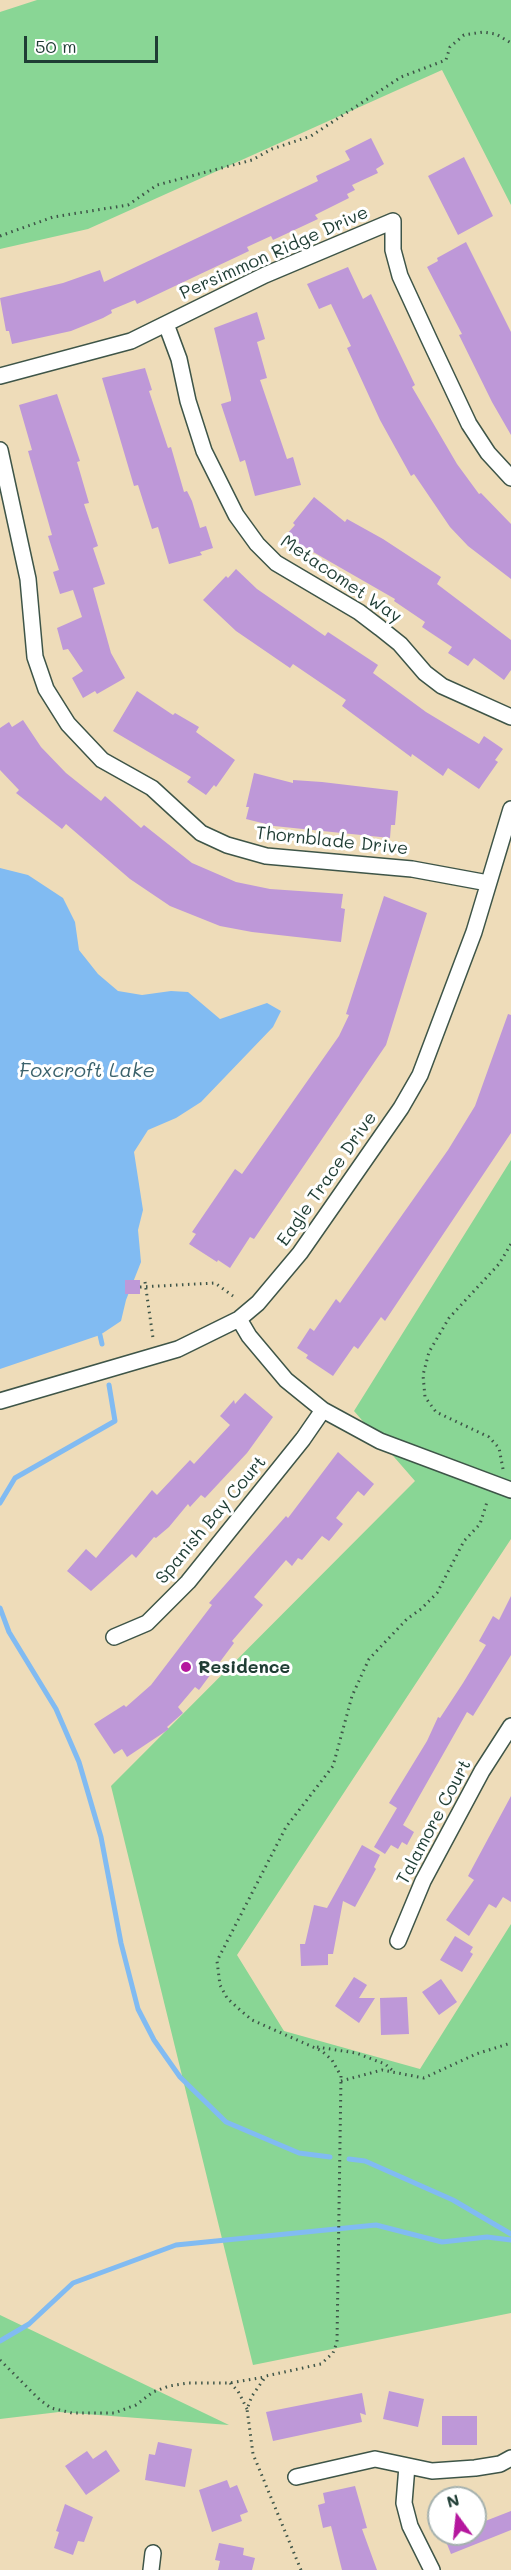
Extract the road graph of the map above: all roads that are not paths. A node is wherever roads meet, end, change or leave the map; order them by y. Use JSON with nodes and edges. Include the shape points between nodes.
{"nodes":[{"id":1,"x":166,"y":324,"type":"junction"},
{"id":2,"x":0,"y":376,"type":"edge"},
{"id":3,"x":0,"y":450,"type":"edge"},
{"id":4,"x":511,"y":478,"type":"edge"},
{"id":5,"x":511,"y":717,"type":"edge"},
{"id":6,"x":511,"y":809,"type":"edge"},
{"id":7,"x":488,"y":882,"type":"junction"},
{"id":8,"x":239,"y":1319,"type":"junction"},
{"id":9,"x":0,"y":1401,"type":"edge"},
{"id":10,"x":323,"y":1410,"type":"junction"},
{"id":11,"x":511,"y":1490,"type":"edge"},
{"id":12,"x":114,"y":1637,"type":"dead end"},
{"id":13,"x":511,"y":1726,"type":"edge"},
{"id":14,"x":398,"y":1941,"type":"dead end"},
{"id":15,"x":511,"y":2458,"type":"edge"},
{"id":16,"x":407,"y":2466,"type":"junction"},
{"id":17,"x":296,"y":2477,"type":"dead end"},
{"id":18,"x":153,"y":2553,"type":"dead end"},
{"id":19,"x":152,"y":2570,"type":"edge"},
{"id":20,"x":432,"y":2570,"type":"edge"}],
"edges":[{"from":1,"to":2,"type":"street","name":"Persimmon Ridge Drive","via":[[100,351]]},
{"from":1,"to":4,"type":"street","name":"Persimmon Ridge Drive","via":[[265,275],[393,221],[393,250],[400,276],[470,424],[488,453]]},
{"from":1,"to":5,"type":"street","name":"Metacomet Way","via":[[204,451],[236,515],[257,544],[276,562],[380,628],[442,686]]},
{"from":3,"to":7,"type":"street","name":"Thornblade Drive","via":[[28,579],[34,657],[46,689],[68,723],[102,760],[152,788],[201,833],[227,845],[266,856],[412,869]]},
{"from":6,"to":7,"type":"street","name":"Eagle Trace Drive"},
{"from":7,"to":8,"type":"street","name":"Eagle Trace Drive","via":[[474,932],[420,1076],[300,1253],[258,1303]]},
{"from":8,"to":9,"type":"street","name":"Eagle Trace Drive","via":[[178,1349]]},
{"from":8,"to":10,"type":"street","via":[[286,1380]]},
{"from":10,"to":11,"type":"street","via":[[380,1442]]},
{"from":10,"to":12,"type":"street","name":"Spanish Bay Court","via":[[188,1582],[147,1623]]},
{"from":13,"to":14,"type":"street","name":"Talamore Court","via":[[482,1771],[423,1881]]},
{"from":15,"to":16,"type":"street","via":[[500,2464],[452,2471]]},
{"from":16,"to":17,"type":"street","via":[[375,2459]]},
{"from":16,"to":20,"type":"street","via":[[404,2503],[410,2526]]},
{"from":18,"to":19,"type":"street"}]}
